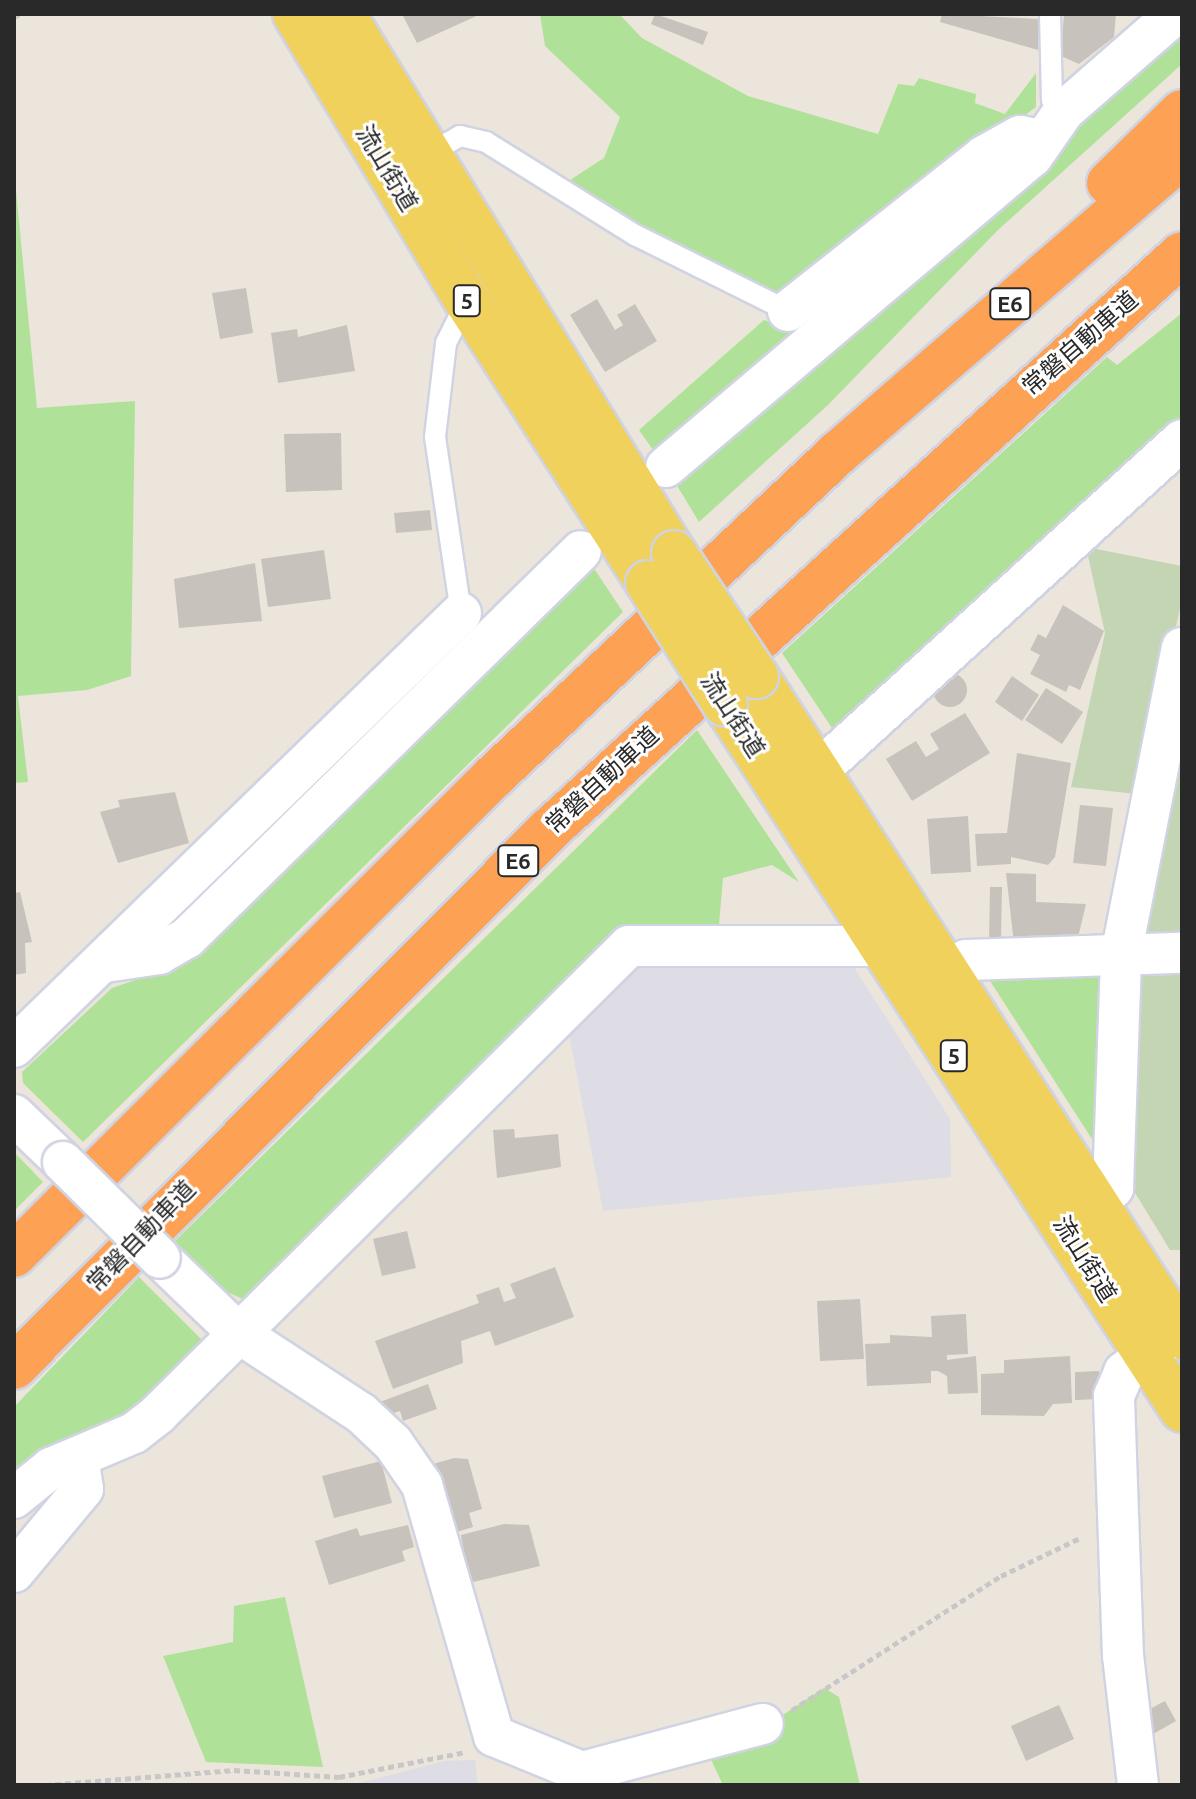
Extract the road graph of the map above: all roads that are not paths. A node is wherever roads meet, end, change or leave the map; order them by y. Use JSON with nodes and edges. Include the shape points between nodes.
{"nodes":[{"id":1,"x":295,"y":14,"type":"edge"},
{"id":2,"x":343,"y":14,"type":"edge"},
{"id":3,"x":1050,"y":14,"type":"edge"},
{"id":4,"x":1175,"y":14,"type":"edge"},
{"id":5,"x":1182,"y":112,"type":"edge"},
{"id":6,"x":1052,"y":125,"type":"junction"},
{"id":7,"x":426,"y":156,"type":"junction"},
{"id":8,"x":1182,"y":156,"type":"edge"},
{"id":9,"x":1182,"y":254,"type":"edge"},
{"id":10,"x":1182,"y":275,"type":"edge"},
{"id":11,"x":467,"y":301,"type":"junction"},
{"id":12,"x":788,"y":311,"type":"joint"},
{"id":13,"x":1041,"y":375,"type":"junction"},
{"id":14,"x":1182,"y":440,"type":"edge"},
{"id":15,"x":838,"y":453,"type":"junction"},
{"id":16,"x":666,"y":467,"type":"dead end"},
{"id":17,"x":581,"y":551,"type":"dead end"},
{"id":18,"x":661,"y":568,"type":"junction"},
{"id":19,"x":461,"y":613,"type":"joint"},
{"id":20,"x":1182,"y":648,"type":"edge"},
{"id":21,"x":740,"y":690,"type":"junction"},
{"id":22,"x":817,"y":772,"type":"junction"},
{"id":23,"x":883,"y":946,"type":"junction"},
{"id":24,"x":1182,"y":953,"type":"edge"},
{"id":25,"x":1121,"y":955,"type":"junction"},
{"id":26,"x":105,"y":962,"type":"junction"},
{"id":27,"x":946,"y":973,"type":"junction"},
{"id":28,"x":14,"y":1047,"type":"edge"},
{"id":29,"x":14,"y":1115,"type":"edge"},
{"id":30,"x":1081,"y":1217,"type":"junction"},
{"id":31,"x":14,"y":1255,"type":"edge"},
{"id":32,"x":237,"y":1332,"type":"junction"},
{"id":33,"x":1169,"y":1341,"type":"edge"},
{"id":34,"x":14,"y":1367,"type":"edge"},
{"id":35,"x":1182,"y":1410,"type":"edge"},
{"id":36,"x":78,"y":1458,"type":"junction"},
{"id":37,"x":14,"y":1498,"type":"edge"},
{"id":38,"x":14,"y":1572,"type":"edge"},
{"id":39,"x":763,"y":1724,"type":"road end"},
{"id":40,"x":584,"y":1778,"type":"edge"},
{"id":41,"x":1138,"y":1785,"type":"edge"}],
"edges":[{"from":1,"to":11,"type":"main road","name":"流山街道","number":"5"},
{"from":2,"to":7,"type":"main road","name":"流山街道","number":"5"},
{"from":3,"to":6,"type":"lane"},
{"from":4,"to":6,"type":"street"},
{"from":5,"to":15,"type":"highway"},
{"from":6,"to":12,"type":"street","via":[[984,156]]},
{"from":6,"to":16,"type":"street","via":[[1032,157]]},
{"from":7,"to":12,"type":"lane","via":[[460,136],[486,142],[635,235]]},
{"from":7,"to":18,"type":"main road","name":"流山街道","number":"5"},
{"from":8,"to":15,"type":"highway","number":"E6"},
{"from":9,"to":13,"type":"highway","name":"常磐自動車道","number":"E6"},
{"from":10,"to":13,"type":"highway"},
{"from":11,"to":18,"type":"main road","name":"流山街道","number":"5"},
{"from":11,"to":19,"type":"lane","via":[[446,343],[435,437]]},
{"from":13,"to":34,"type":"highway","name":"常磐自動車道","number":"E6","via":[[550,829]]},
{"from":14,"to":22,"type":"street"},
{"from":15,"to":31,"type":"highway","number":"E6","via":[[493,777]]},
{"from":17,"to":26,"type":"street","via":[[187,938],[159,954]]},
{"from":18,"to":21,"type":"main road","name":"流山街道","number":"5","bridge":true},
{"from":19,"to":26,"type":"street"},
{"from":20,"to":25,"type":"street"},
{"from":21,"to":22,"type":"main road","name":"流山街道","number":"5"},
{"from":21,"to":23,"type":"main road","name":"流山街道","number":"5"},
{"from":22,"to":27,"type":"main road","name":"流山街道","number":"5"},
{"from":23,"to":30,"type":"main road","name":"流山街道","number":"5"},
{"from":23,"to":32,"type":"street","via":[[629,946]]},
{"from":24,"to":25,"type":"street"},
{"from":25,"to":27,"type":"street","via":[[966,960]]},
{"from":25,"to":30,"type":"street","via":[[1113,1188]]},
{"from":26,"to":28,"type":"street"},
{"from":27,"to":30,"type":"main road","name":"流山街道","number":"5"},
{"from":29,"to":32,"type":"street","bridge":true},
{"from":30,"to":33,"type":"main road","name":"流山街道","number":"5"},
{"from":32,"to":36,"type":"street","via":[[146,1424]]},
{"from":32,"to":40,"type":"street","via":[[361,1413],[422,1485],[494,1736]]},
{"from":33,"to":35,"type":"main road","name":"流山街道","number":"5"},
{"from":33,"to":41,"type":"street","via":[[1124,1372],[1114,1396],[1123,1656]]},
{"from":36,"to":37,"type":"street","via":[[51,1468]]},
{"from":36,"to":38,"type":"street","via":[[83,1489]]},
{"from":39,"to":40,"type":"street"}]}
